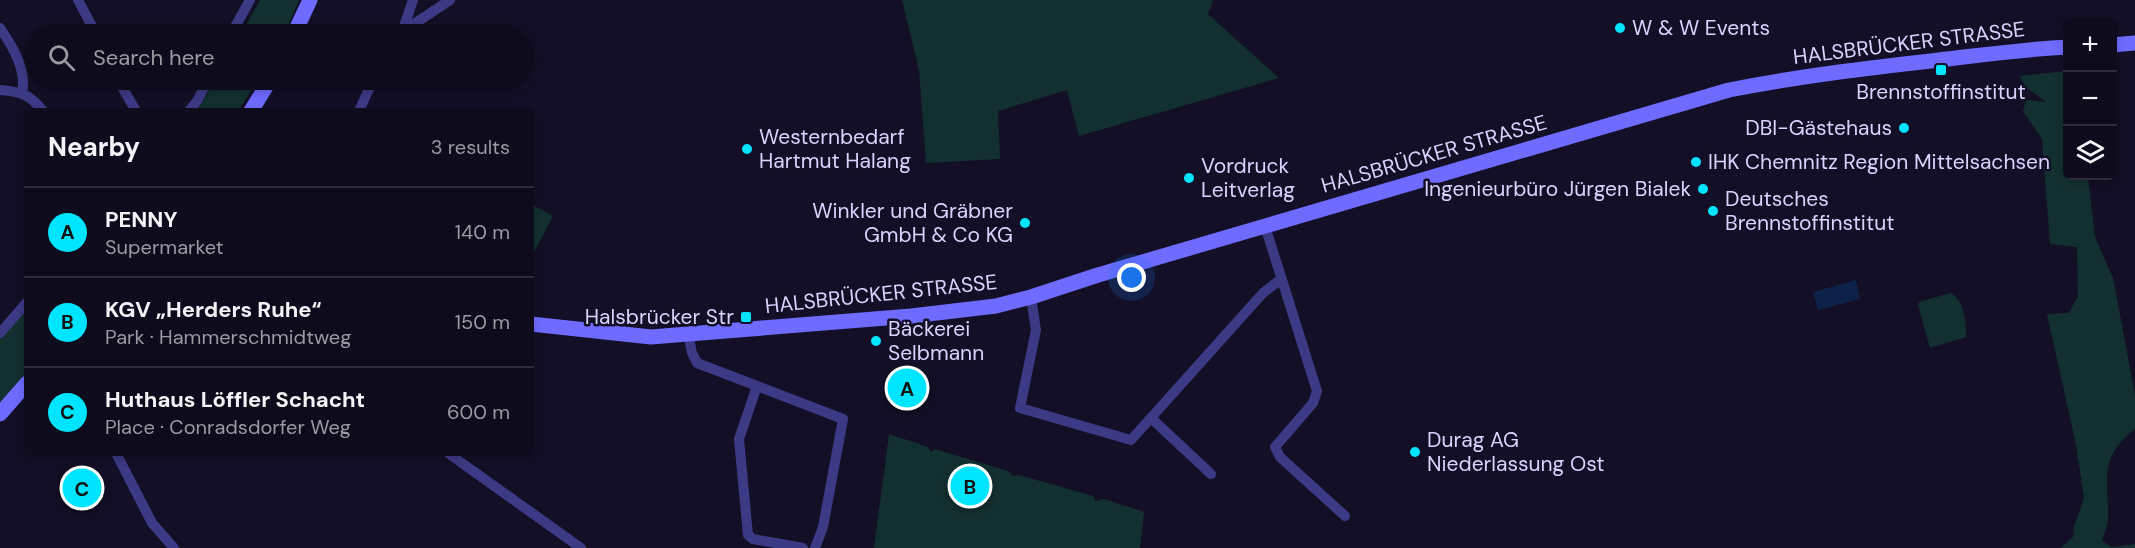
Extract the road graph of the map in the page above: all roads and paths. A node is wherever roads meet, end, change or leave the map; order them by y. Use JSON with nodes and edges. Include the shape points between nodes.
{"nodes":[{"id":1,"x":78,"y":0,"type":"edge"},
{"id":2,"x":250,"y":0,"type":"edge"},
{"id":3,"x":310,"y":0,"type":"edge"},
{"id":4,"x":413,"y":0,"type":"edge"},
{"id":5,"x":450,"y":0,"type":"edge"},
{"id":6,"x":91,"y":24,"type":"edge"},
{"id":7,"x":237,"y":24,"type":"edge"},
{"id":8,"x":299,"y":24,"type":"edge"},
{"id":9,"x":404,"y":24,"type":"edge"},
{"id":10,"x":414,"y":24,"type":"edge"},
{"id":11,"x":0,"y":28,"type":"edge"},
{"id":12,"x":2135,"y":44,"type":"edge"},
{"id":13,"x":2117,"y":45,"type":"edge"},
{"id":14,"x":2063,"y":47,"type":"edge"},
{"id":15,"x":24,"y":78,"type":"edge"},
{"id":16,"x":24,"y":85,"type":"edge"},
{"id":17,"x":0,"y":90,"type":"edge"},
{"id":18,"x":124,"y":90,"type":"edge"},
{"id":19,"x":203,"y":90,"type":"edge"},
{"id":20,"x":264,"y":90,"type":"edge"},
{"id":21,"x":368,"y":90,"type":"edge"},
{"id":22,"x":22,"y":93,"type":"junction"},
{"id":23,"x":40,"y":108,"type":"edge"},
{"id":24,"x":134,"y":108,"type":"edge"},
{"id":25,"x":191,"y":108,"type":"edge"},
{"id":26,"x":253,"y":108,"type":"edge"},
{"id":27,"x":359,"y":108,"type":"edge"},
{"id":28,"x":1265,"y":226,"type":"junction"},
{"id":29,"x":1280,"y":280,"type":"junction"},
{"id":30,"x":1031,"y":297,"type":"junction"},
{"id":31,"x":24,"y":305,"type":"edge"},
{"id":32,"x":534,"y":324,"type":"edge"},
{"id":33,"x":0,"y":333,"type":"edge"},
{"id":34,"x":688,"y":334,"type":"junction"},
{"id":35,"x":24,"y":386,"type":"edge"},
{"id":36,"x":758,"y":386,"type":"junction"},
{"id":37,"x":0,"y":414,"type":"edge"},
{"id":38,"x":1151,"y":418,"type":"junction"},
{"id":39,"x":118,"y":456,"type":"edge"},
{"id":40,"x":452,"y":456,"type":"edge"},
{"id":41,"x":1211,"y":474,"type":"dead end"},
{"id":42,"x":1345,"y":516,"type":"dead end"},
{"id":43,"x":174,"y":548,"type":"edge"},
{"id":44,"x":580,"y":548,"type":"edge"},
{"id":45,"x":803,"y":548,"type":"edge"},
{"id":46,"x":815,"y":548,"type":"edge"}],
"edges":[{"from":1,"to":6,"type":"street"},
{"from":2,"to":7,"type":"street"},
{"from":3,"to":8,"type":"main road"},
{"from":4,"to":9,"type":"street"},
{"from":5,"to":10,"type":"street"},
{"from":11,"to":15,"type":"street"},
{"from":12,"to":13,"type":"main road"},
{"from":14,"to":28,"type":"main road","name":"HALSBRÜCKER STRASSE","via":[[1787,78],[1729,90]]},
{"from":16,"to":22,"type":"street"},
{"from":17,"to":22,"type":"street"},
{"from":18,"to":24,"type":"street"},
{"from":19,"to":25,"type":"street"},
{"from":20,"to":26,"type":"main road"},
{"from":21,"to":27,"type":"street"},
{"from":22,"to":23,"type":"street"},
{"from":28,"to":29,"type":"street"},
{"from":28,"to":30,"type":"main road","name":"HALSBRÜCKER STRASSE"},
{"from":29,"to":38,"type":"street","via":[[1263,293]]},
{"from":29,"to":42,"type":"street","via":[[1317,391],[1313,403],[1275,447],[1280,457]]},
{"from":30,"to":34,"type":"main road","name":"HALSBRÜCKER STRASSE","via":[[996,306],[911,316]]},
{"from":30,"to":38,"type":"street","via":[[1036,330],[1020,408],[1131,440]]},
{"from":31,"to":33,"type":"street"},
{"from":32,"to":34,"type":"main road","name":"HALSBRÜCKER STRASSE","via":[[639,337]]},
{"from":34,"to":36,"type":"street","via":[[698,363]]},
{"from":35,"to":37,"type":"main road"},
{"from":36,"to":45,"type":"street","via":[[739,439],[748,535]]},
{"from":36,"to":46,"type":"street","via":[[843,419],[823,527]]},
{"from":38,"to":41,"type":"street"},
{"from":39,"to":43,"type":"street","via":[[152,523]]},
{"from":40,"to":44,"type":"street"}]}
